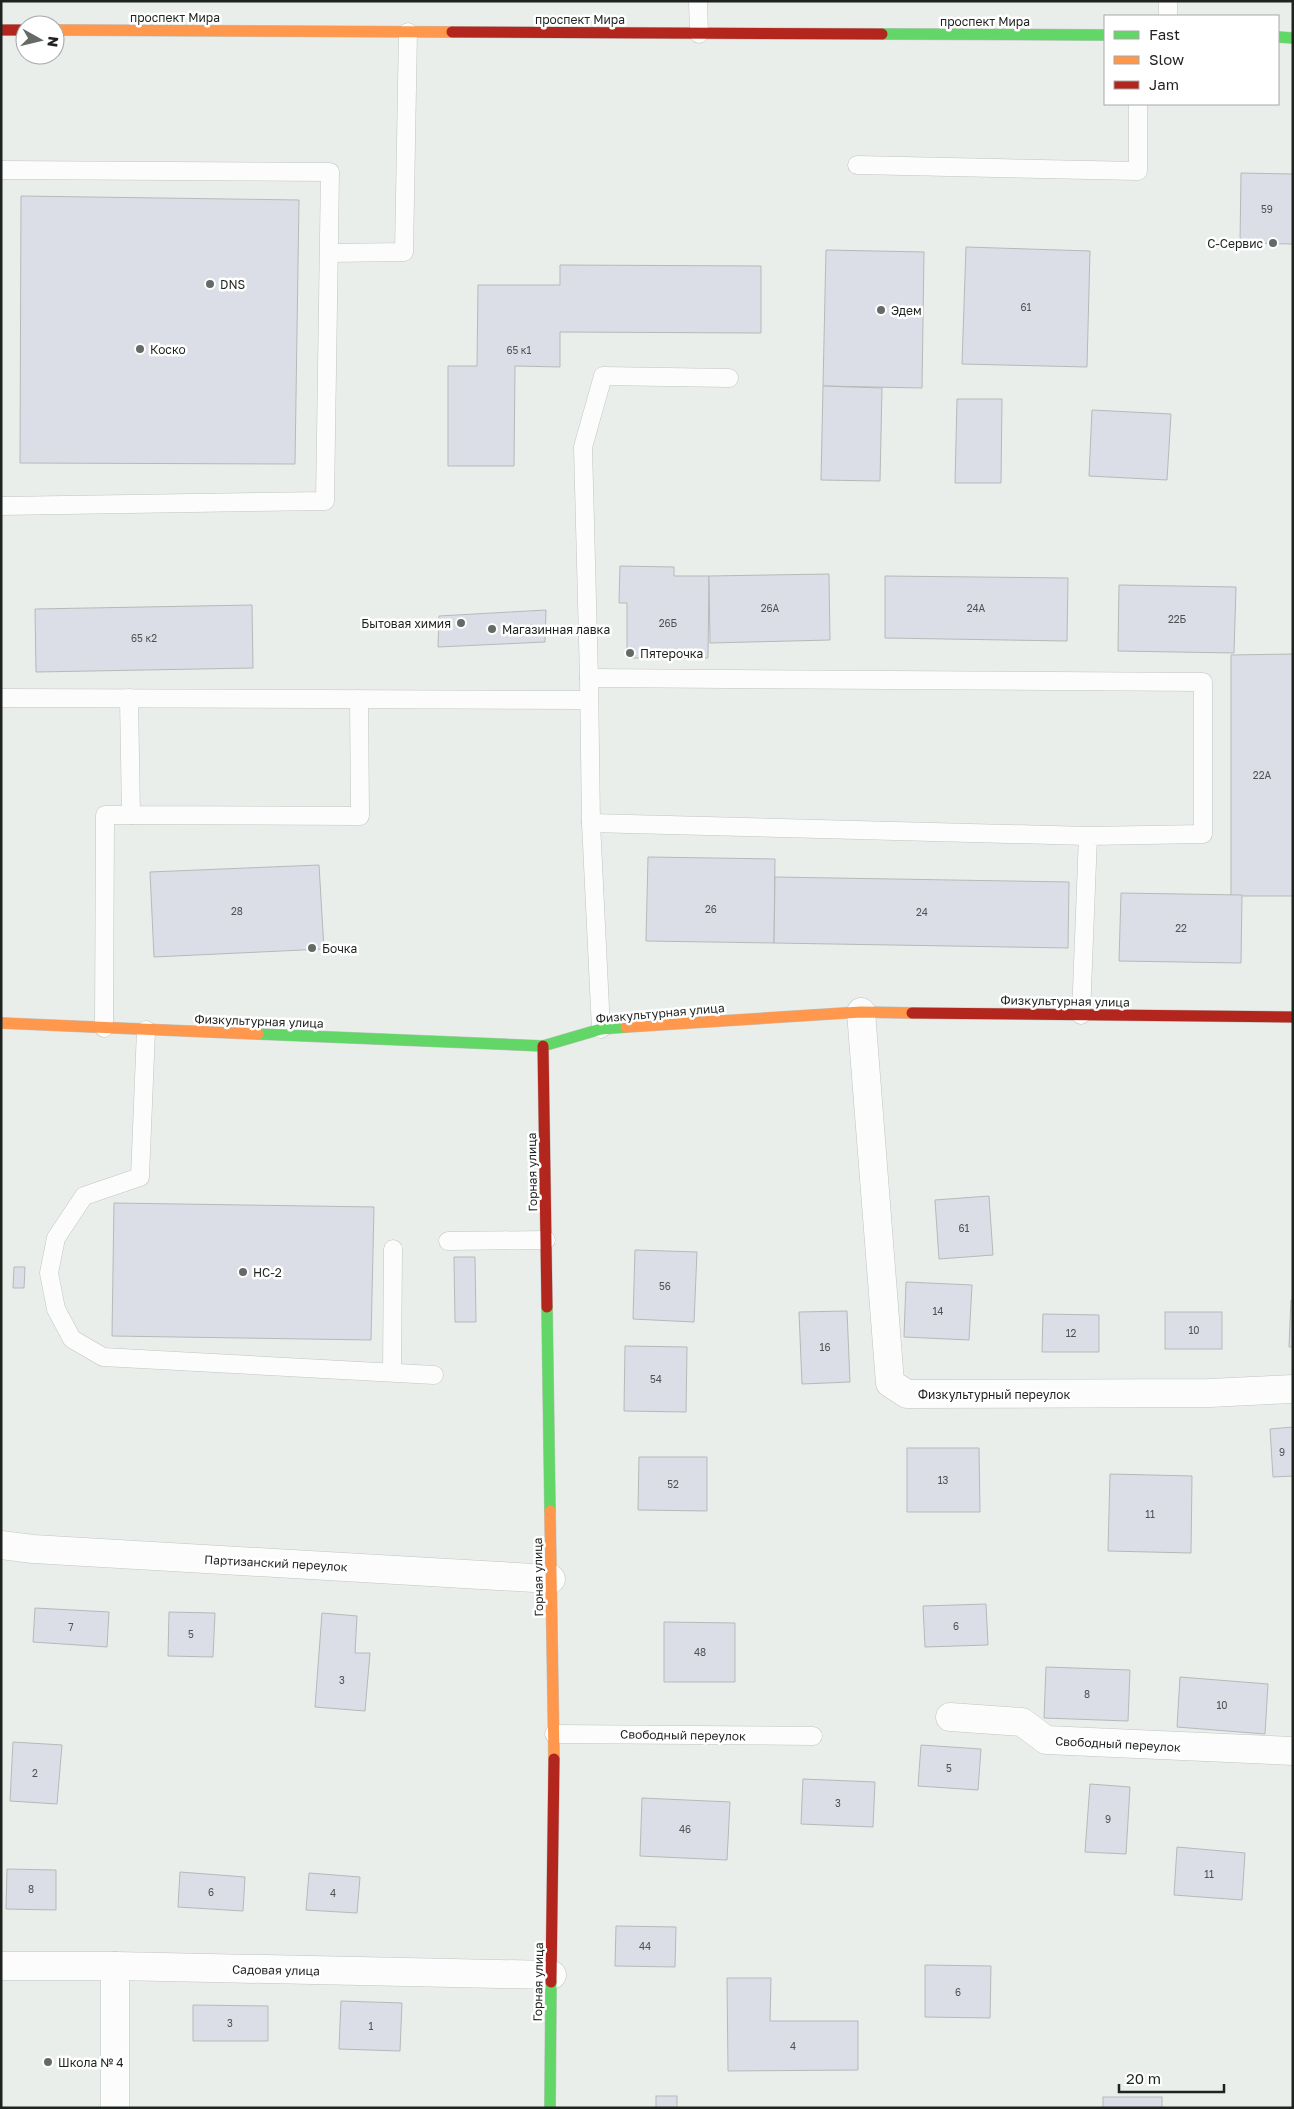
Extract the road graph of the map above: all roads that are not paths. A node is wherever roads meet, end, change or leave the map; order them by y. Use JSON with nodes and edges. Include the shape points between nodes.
{"nodes":[{"id":1,"x":698,"y":1,"type":"edge"},
{"id":2,"x":1168,"y":1,"type":"edge"},
{"id":3,"x":1168,"y":15,"type":"edge"},
{"id":4,"x":1,"y":30,"type":"edge"},
{"id":5,"x":15,"y":30,"type":"edge"},
{"id":6,"x":65,"y":30,"type":"edge"},
{"id":7,"x":408,"y":32,"type":"junction"},
{"id":8,"x":699,"y":34,"type":"junction"},
{"id":9,"x":1104,"y":35,"type":"edge"},
{"id":10,"x":1279,"y":37,"type":"edge"},
{"id":11,"x":1293,"y":38,"type":"edge"},
{"id":12,"x":1138,"y":105,"type":"edge"},
{"id":13,"x":857,"y":164,"type":"dead end"},
{"id":14,"x":1,"y":170,"type":"edge"},
{"id":15,"x":329,"y":253,"type":"junction"},
{"id":16,"x":729,"y":378,"type":"dead end"},
{"id":17,"x":1,"y":506,"type":"edge"},
{"id":18,"x":589,"y":678,"type":"junction"},
{"id":19,"x":1,"y":698,"type":"edge"},
{"id":20,"x":129,"y":698,"type":"junction"},
{"id":21,"x":359,"y":699,"type":"junction"},
{"id":22,"x":589,"y":700,"type":"junction"},
{"id":23,"x":131,"y":815,"type":"junction"},
{"id":24,"x":591,"y":823,"type":"junction"},
{"id":25,"x":1088,"y":836,"type":"junction"},
{"id":26,"x":860,"y":1012,"type":"junction"},
{"id":27,"x":1081,"y":1014,"type":"junction"},
{"id":28,"x":1293,"y":1017,"type":"edge"},
{"id":29,"x":1,"y":1023,"type":"edge"},
{"id":30,"x":104,"y":1028,"type":"junction"},
{"id":31,"x":601,"y":1029,"type":"junction"},
{"id":32,"x":146,"y":1030,"type":"junction"},
{"id":33,"x":543,"y":1046,"type":"junction"},
{"id":34,"x":546,"y":1240,"type":"junction"},
{"id":35,"x":448,"y":1241,"type":"dead end"},
{"id":36,"x":393,"y":1249,"type":"dead end"},
{"id":37,"x":392,"y":1372,"type":"junction"},
{"id":38,"x":434,"y":1375,"type":"dead end"},
{"id":39,"x":1293,"y":1389,"type":"edge"},
{"id":40,"x":1,"y":1546,"type":"edge"},
{"id":41,"x":552,"y":1579,"type":"junction"},
{"id":42,"x":950,"y":1717,"type":"dead end"},
{"id":43,"x":554,"y":1734,"type":"junction"},
{"id":44,"x":813,"y":1736,"type":"dead end"},
{"id":45,"x":1293,"y":1751,"type":"edge"},
{"id":46,"x":1,"y":1966,"type":"edge"},
{"id":47,"x":115,"y":1966,"type":"junction"},
{"id":48,"x":552,"y":1975,"type":"junction"},
{"id":49,"x":115,"y":2108,"type":"edge"},
{"id":50,"x":550,"y":2108,"type":"edge"}],
"edges":[{"from":1,"to":8,"type":"lane"},
{"from":2,"to":3,"type":"lane"},
{"from":4,"to":5,"type":"street"},
{"from":6,"to":7,"type":"street","name":"проспект Мира"},
{"from":7,"to":8,"type":"street","name":"проспект Мира"},
{"from":7,"to":15,"type":"lane","via":[[404,252]]},
{"from":8,"to":9,"type":"street","name":"проспект Мира"},
{"from":10,"to":11,"type":"street"},
{"from":12,"to":13,"type":"lane","via":[[1138,171]]},
{"from":14,"to":15,"type":"lane","via":[[330,172]]},
{"from":15,"to":17,"type":"lane","via":[[325,500]]},
{"from":16,"to":18,"type":"lane","via":[[603,376],[584,447]]},
{"from":18,"to":22,"type":"lane"},
{"from":18,"to":25,"type":"lane","via":[[1203,682],[1203,834]]},
{"from":19,"to":20,"type":"lane"},
{"from":20,"to":21,"type":"lane"},
{"from":20,"to":23,"type":"lane"},
{"from":21,"to":22,"type":"lane"},
{"from":21,"to":23,"type":"lane","via":[[360,816]]},
{"from":22,"to":24,"type":"lane"},
{"from":23,"to":30,"type":"lane","via":[[105,815]]},
{"from":24,"to":25,"type":"lane"},
{"from":24,"to":31,"type":"lane"},
{"from":25,"to":27,"type":"lane"},
{"from":26,"to":27,"type":"street","name":"Физкультурная улица"},
{"from":26,"to":31,"type":"street","name":"Физкультурная улица"},
{"from":26,"to":39,"type":"street","name":"Физкультурный переулок","via":[[890,1383],[908,1394],[1209,1393]]},
{"from":27,"to":28,"type":"street","name":"Физкультурная улица"},
{"from":29,"to":30,"type":"street","name":"Физкультурная улица"},
{"from":30,"to":32,"type":"street","name":"Физкультурная улица"},
{"from":31,"to":33,"type":"street","name":"Физкультурная улица"},
{"from":32,"to":33,"type":"street","name":"Физкультурная улица"},
{"from":32,"to":37,"type":"lane","via":[[140,1177],[84,1196],[56,1238],[48,1273],[56,1309],[72,1339],[103,1357]]},
{"from":33,"to":34,"type":"street","name":"Горная улица"},
{"from":34,"to":35,"type":"lane"},
{"from":34,"to":41,"type":"street","name":"Горная улица"},
{"from":36,"to":37,"type":"lane"},
{"from":37,"to":38,"type":"lane"},
{"from":40,"to":41,"type":"street","name":"Партизанский переулок"},
{"from":41,"to":43,"type":"street","name":"Горная улица"},
{"from":42,"to":45,"type":"street","name":"Свободный переулок","via":[[1022,1722],[1046,1740]]},
{"from":43,"to":44,"type":"lane","name":"Свободный переулок"},
{"from":43,"to":48,"type":"street","name":"Горная улица"},
{"from":46,"to":47,"type":"street","name":"Садовая улица"},
{"from":47,"to":48,"type":"street","name":"Садовая улица"},
{"from":47,"to":49,"type":"street"},
{"from":48,"to":50,"type":"street","name":"Горная улица"}]}
